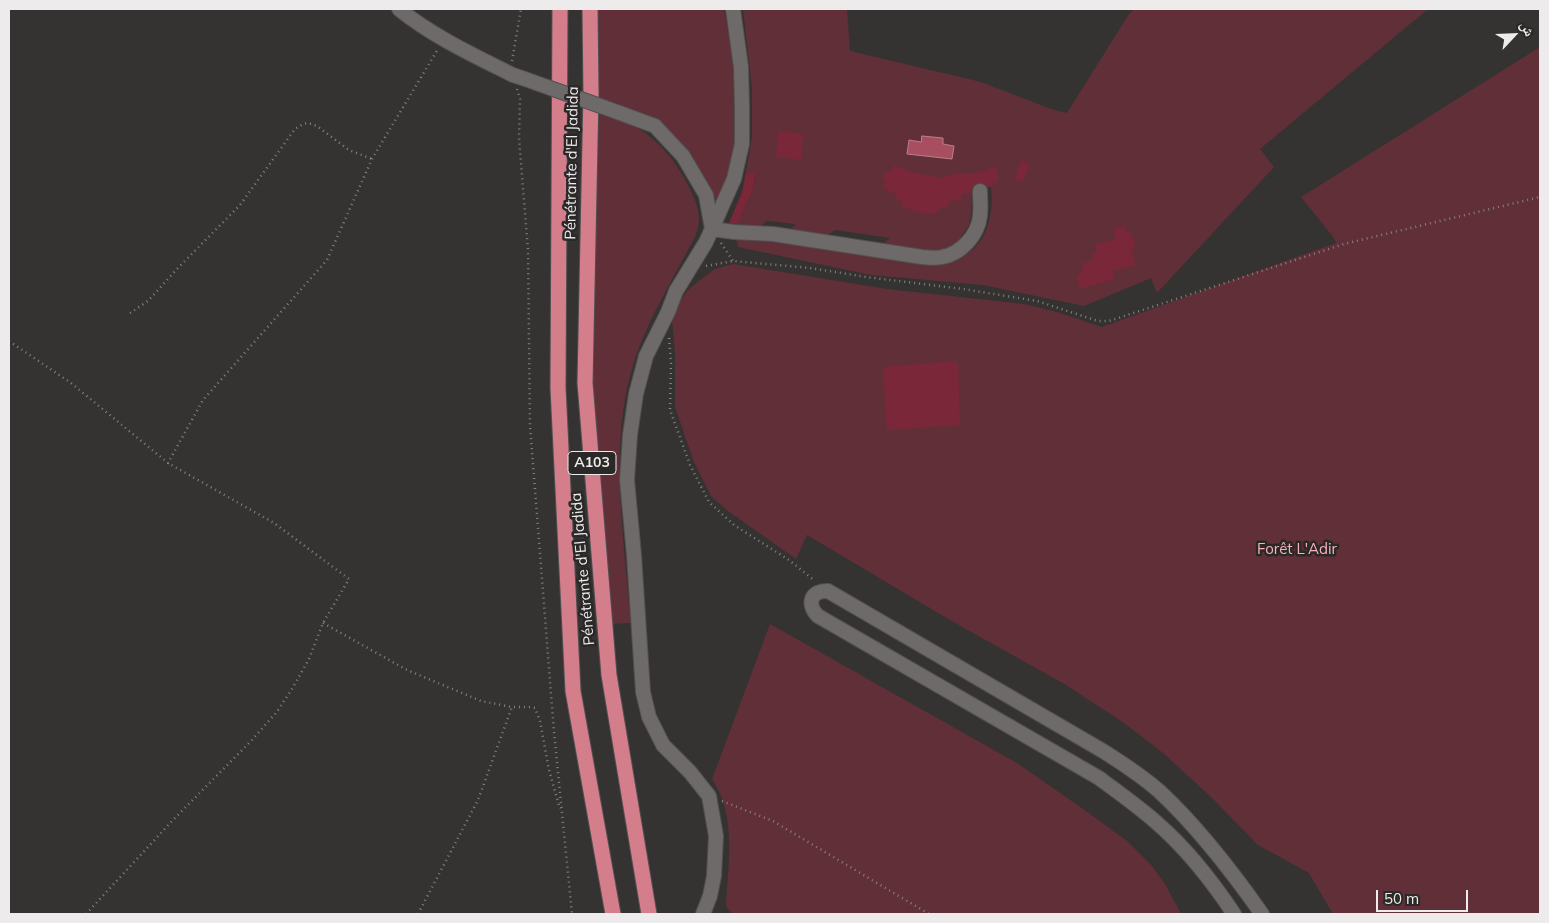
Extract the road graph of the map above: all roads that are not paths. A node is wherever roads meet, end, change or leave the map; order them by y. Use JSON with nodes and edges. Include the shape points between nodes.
{"nodes":[{"id":1,"x":399,"y":9,"type":"edge"},
{"id":2,"x":560,"y":9,"type":"edge"},
{"id":3,"x":590,"y":9,"type":"edge"},
{"id":4,"x":733,"y":9,"type":"edge"},
{"id":5,"x":980,"y":191,"type":"dead end"},
{"id":6,"x":712,"y":229,"type":"junction"},
{"id":7,"x":613,"y":914,"type":"edge"},
{"id":8,"x":649,"y":914,"type":"edge"},
{"id":9,"x":703,"y":914,"type":"edge"},
{"id":10,"x":1234,"y":914,"type":"edge"},
{"id":11,"x":1262,"y":914,"type":"edge"}],
"edges":[{"from":1,"to":6,"type":"street","bridge":true,"via":[[426,29],[519,77],[655,126],[684,156],[706,196]]},
{"from":2,"to":7,"type":"highway","name":"Pénétrante d'El Jadida","number":"A103","via":[[558,388],[573,691]]},
{"from":3,"to":8,"type":"highway","name":"Pénétrante d'El Jadida","number":"A103","via":[[585,383],[609,675]]},
{"from":4,"to":6,"type":"street","via":[[741,67],[742,144],[734,179]]},
{"from":5,"to":6,"type":"street","via":[[980,217],[976,230],[959,250],[940,258],[773,234]]},
{"from":6,"to":9,"type":"street","via":[[676,291],[646,356],[636,394],[627,480],[643,692],[649,717],[663,745],[709,796],[716,836],[714,876]]},
{"from":10,"to":11,"type":"street","via":[[1185,850],[1130,800],[1091,774],[818,616],[811,605],[816,593],[828,591],[1131,769],[1182,813]]}]}
